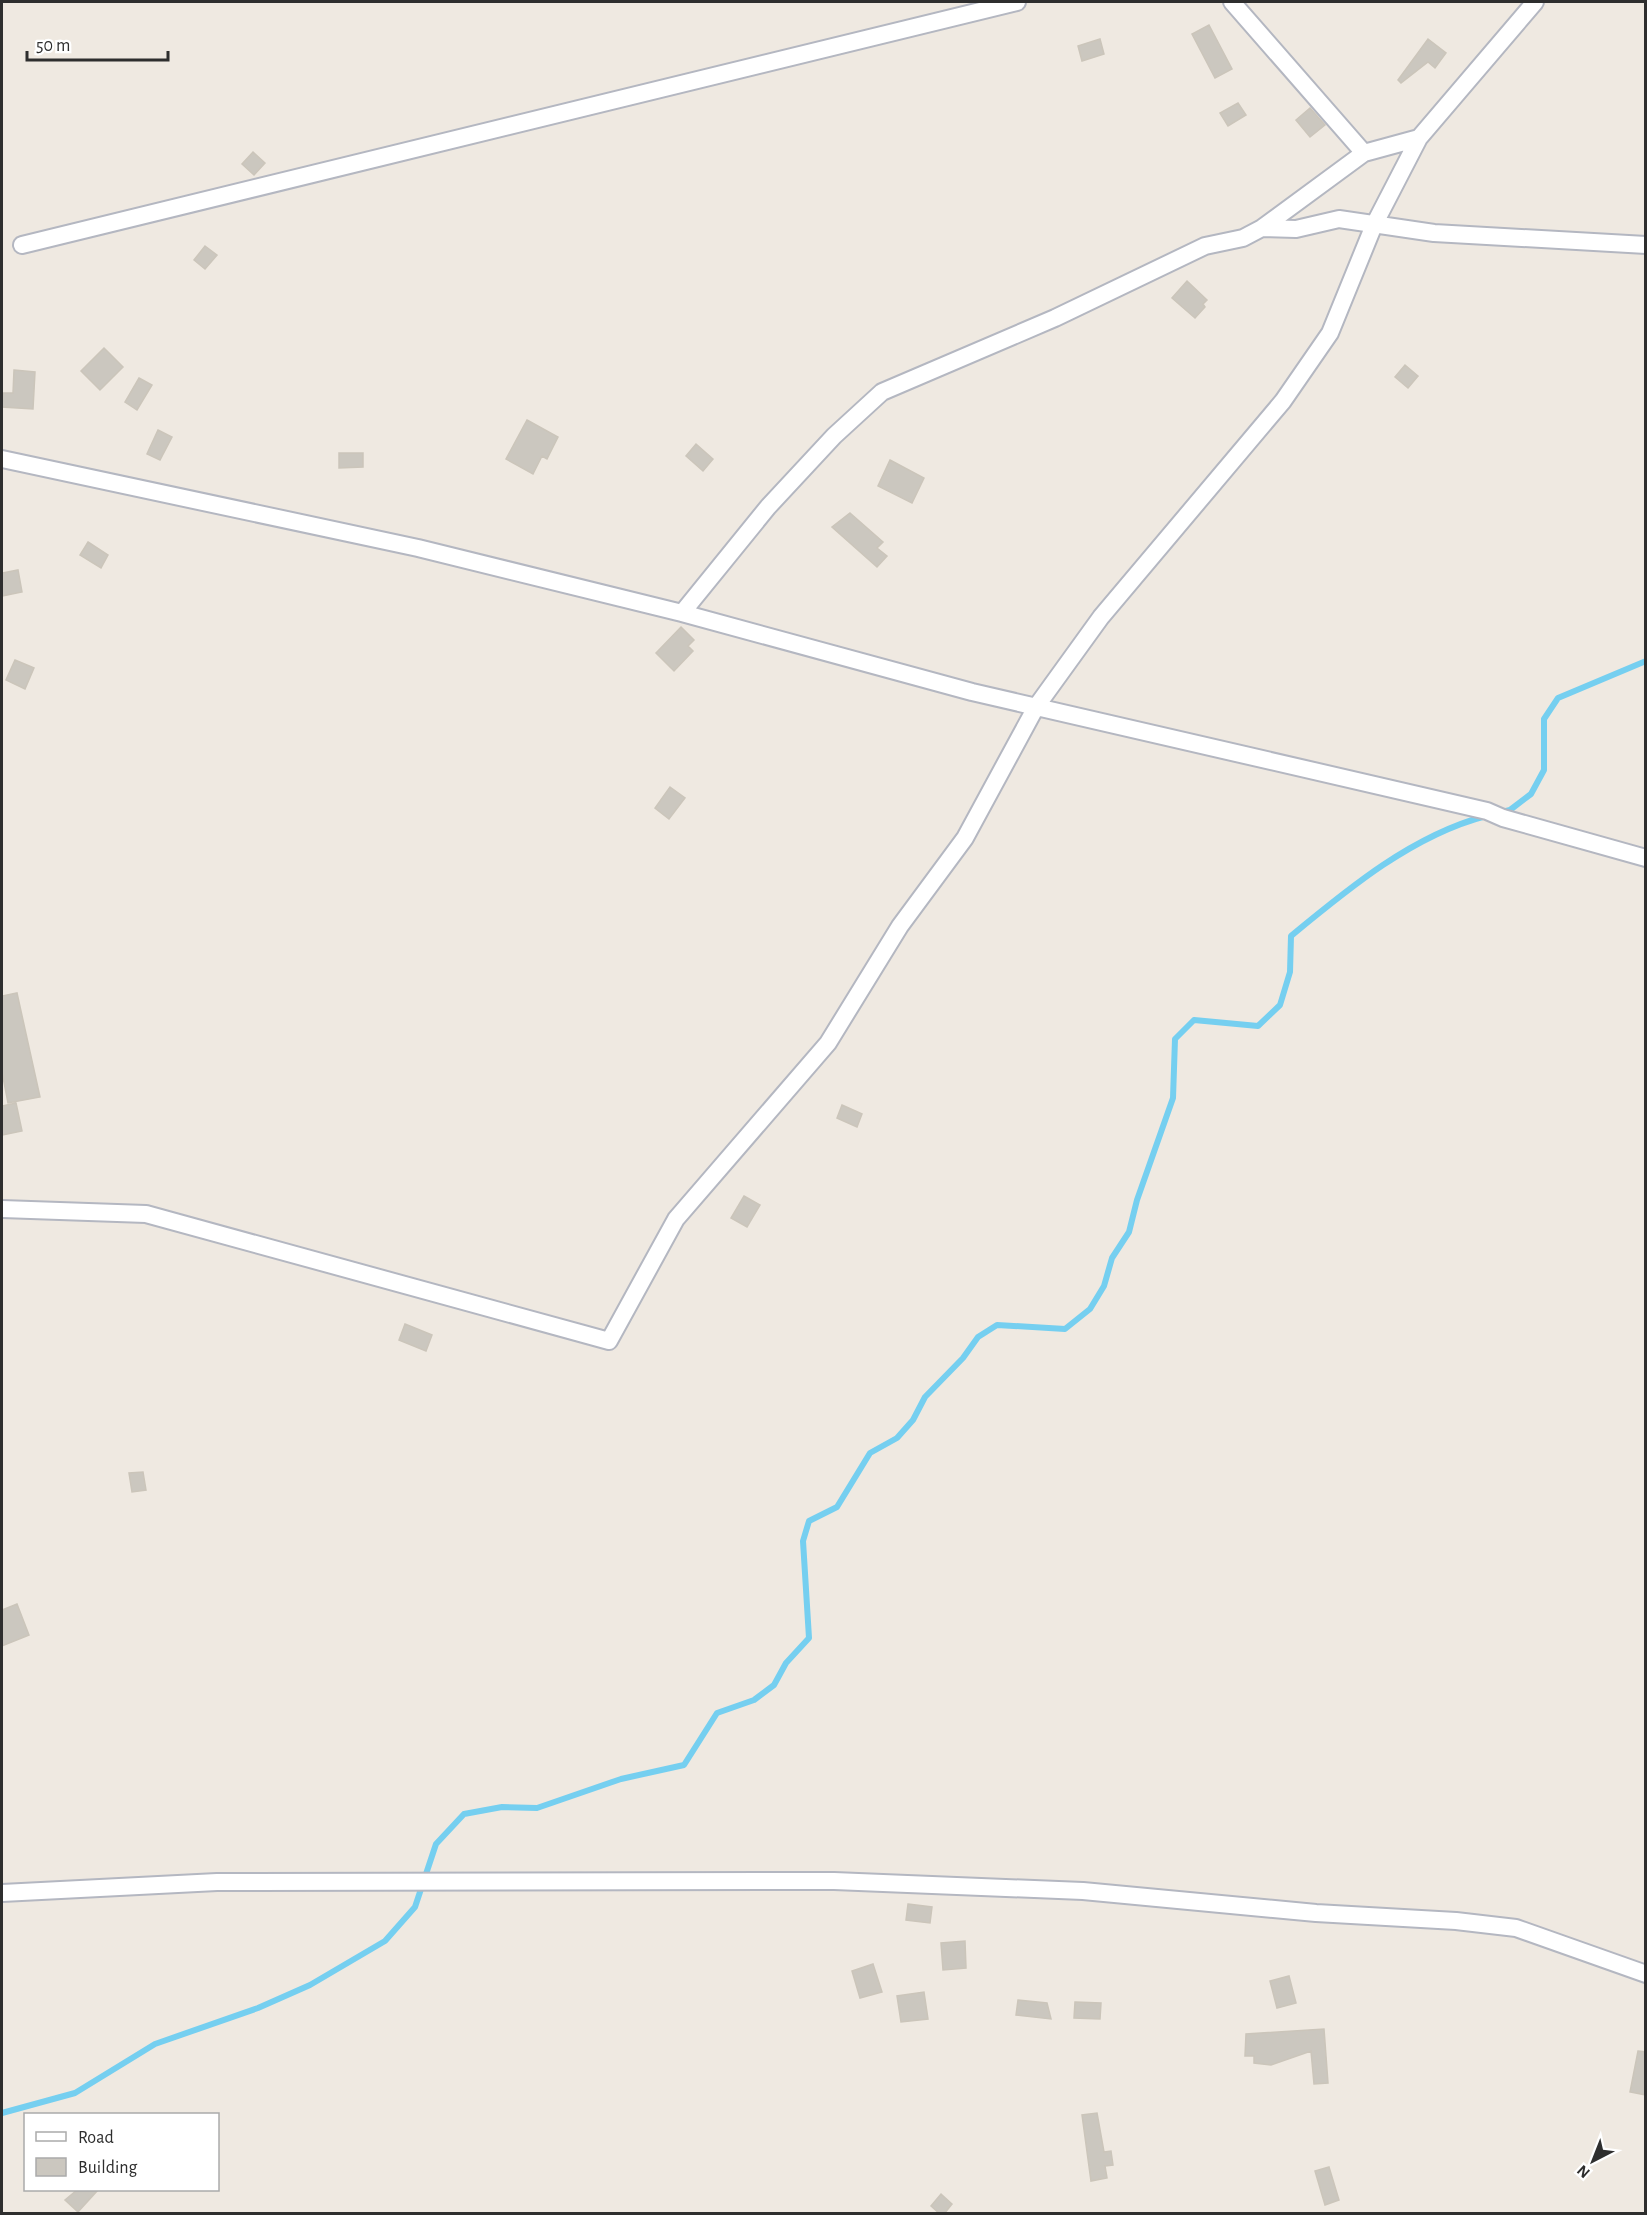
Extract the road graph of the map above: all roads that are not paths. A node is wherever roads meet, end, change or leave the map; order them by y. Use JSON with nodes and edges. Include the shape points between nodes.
{"nodes":[{"id":1,"x":1017,"y":2,"type":"edge"},
{"id":2,"x":1232,"y":2,"type":"edge"},
{"id":3,"x":1535,"y":2,"type":"edge"},
{"id":4,"x":1419,"y":138,"type":"junction"},
{"id":5,"x":1364,"y":153,"type":"junction"},
{"id":6,"x":1374,"y":225,"type":"junction"},
{"id":7,"x":1262,"y":228,"type":"junction"},
{"id":8,"x":22,"y":245,"type":"dead end"},
{"id":9,"x":1646,"y":245,"type":"edge"},
{"id":10,"x":2,"y":459,"type":"edge"},
{"id":11,"x":682,"y":613,"type":"junction"},
{"id":12,"x":1036,"y":707,"type":"junction"},
{"id":13,"x":1646,"y":858,"type":"edge"},
{"id":14,"x":2,"y":1209,"type":"edge"},
{"id":15,"x":2,"y":1893,"type":"edge"},
{"id":16,"x":1646,"y":1974,"type":"edge"}],
"edges":[{"from":1,"to":8,"type":"street"},
{"from":2,"to":5,"type":"street"},
{"from":3,"to":4,"type":"street"},
{"from":4,"to":5,"type":"street"},
{"from":4,"to":6,"type":"street"},
{"from":5,"to":7,"type":"street"},
{"from":6,"to":7,"type":"street","via":[[1339,219],[1296,229]]},
{"from":6,"to":9,"type":"street","via":[[1559,242]]},
{"from":6,"to":12,"type":"street","via":[[1330,333],[1283,401],[1101,617]]},
{"from":7,"to":11,"type":"street","via":[[1243,238],[1205,246],[1055,318],[882,392],[834,436],[768,507]]},
{"from":10,"to":11,"type":"street","via":[[418,548]]},
{"from":11,"to":12,"type":"street"},
{"from":12,"to":13,"type":"street","via":[[1487,811]]},
{"from":12,"to":14,"type":"street","via":[[965,838],[900,926],[828,1043],[676,1219],[609,1341],[146,1214]]},
{"from":15,"to":16,"type":"street","via":[[217,1882],[834,1881],[1083,1891],[1516,1928]]}]}
